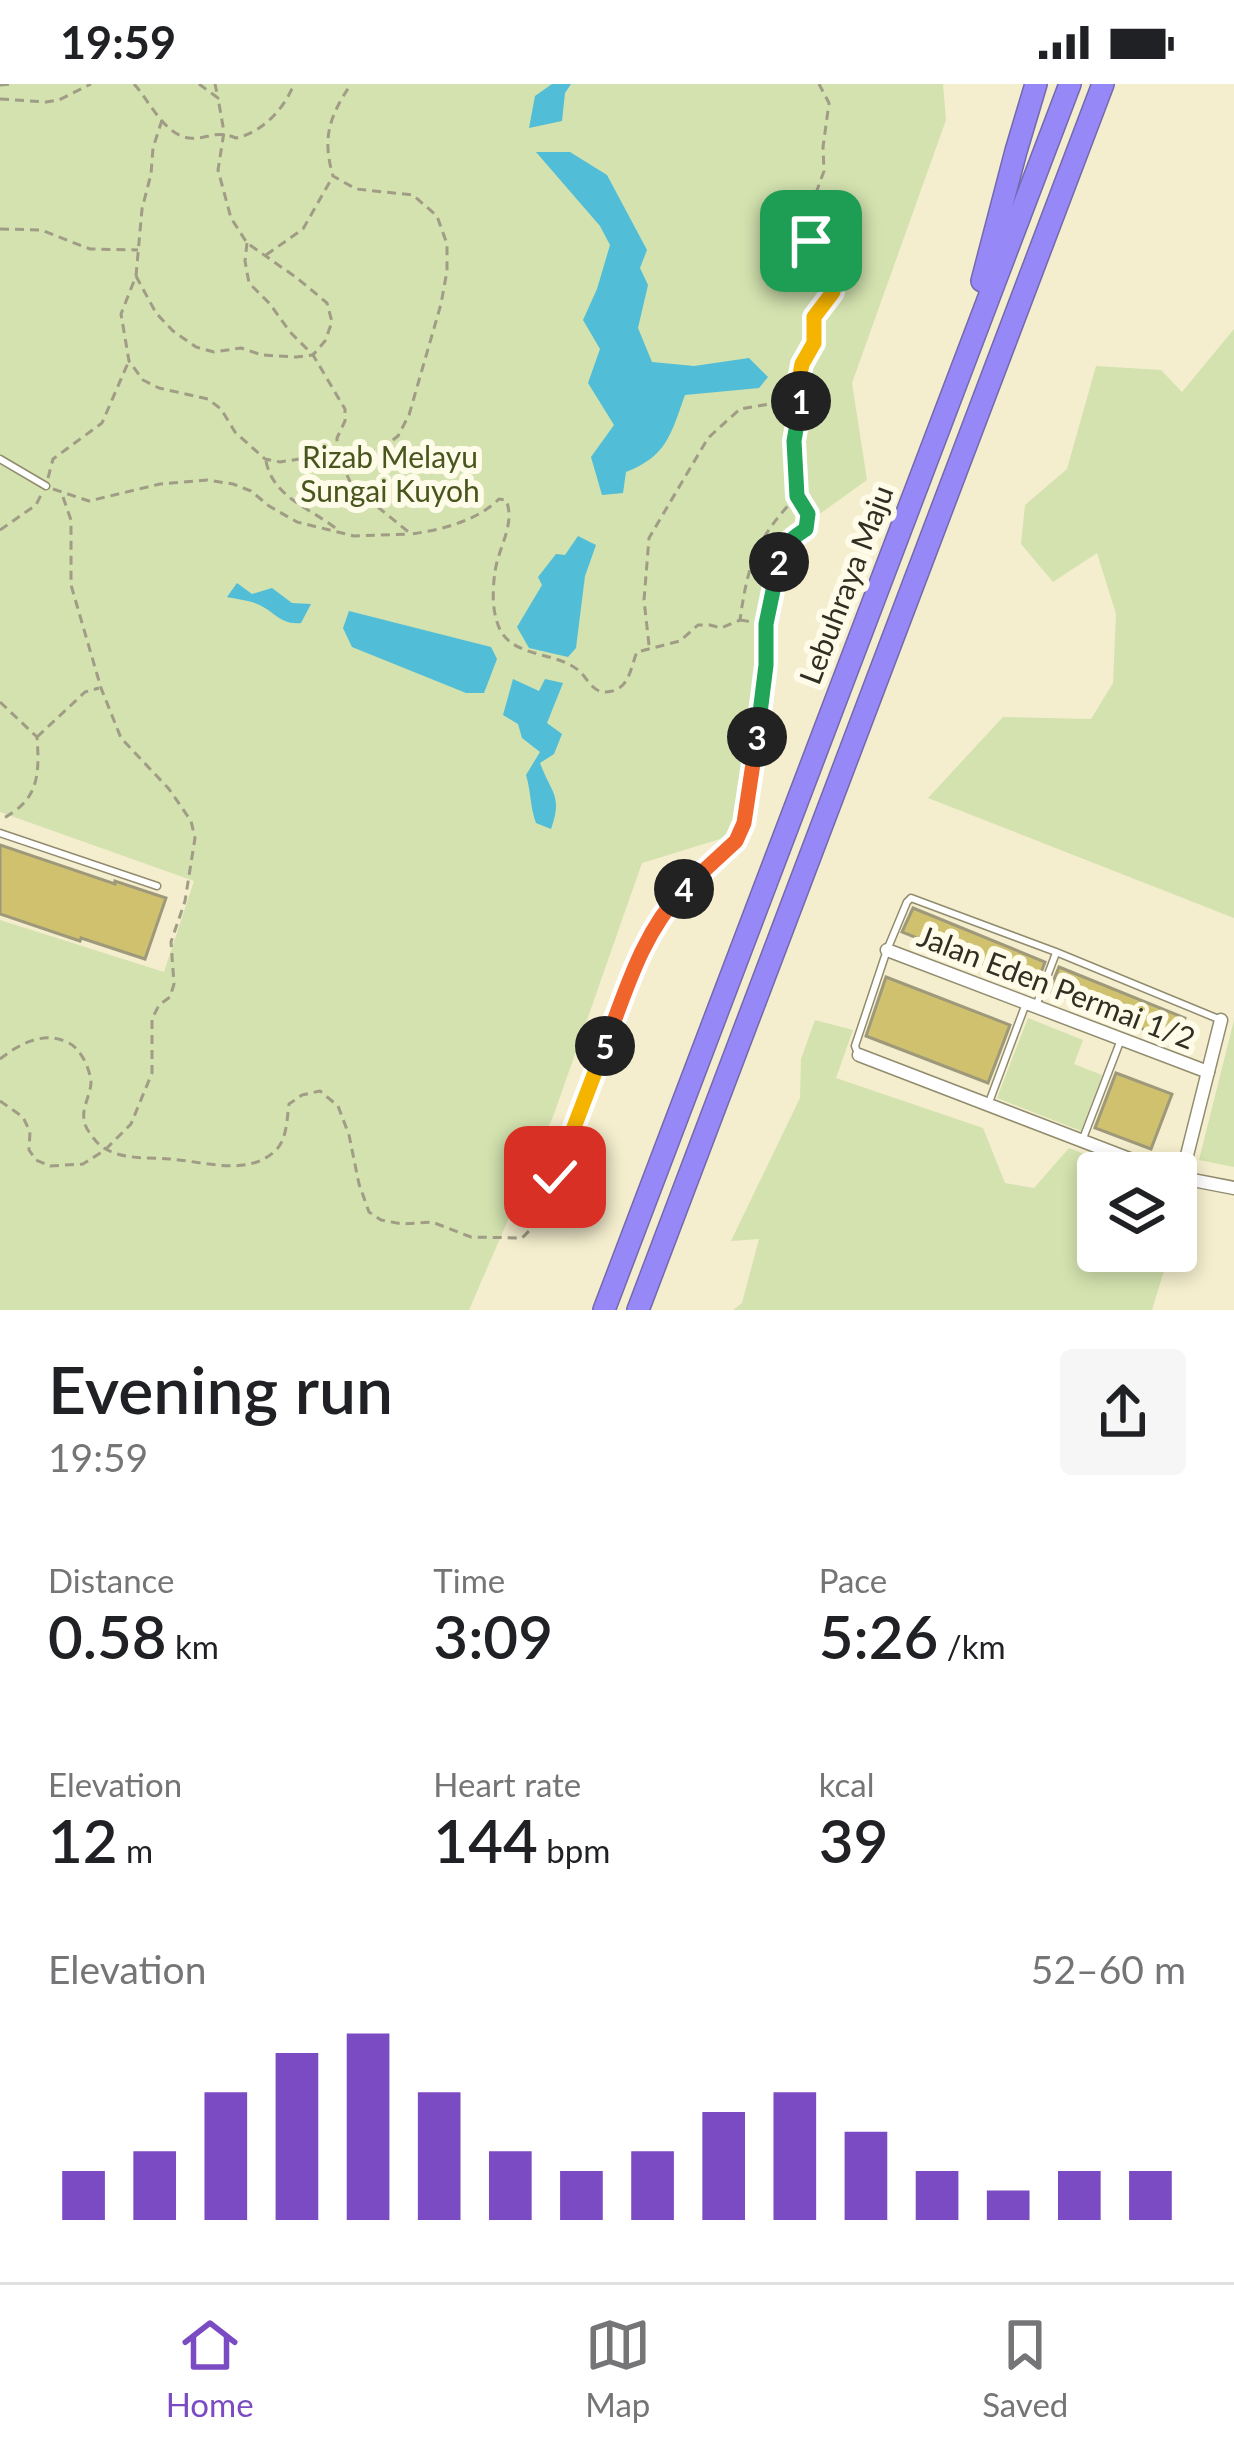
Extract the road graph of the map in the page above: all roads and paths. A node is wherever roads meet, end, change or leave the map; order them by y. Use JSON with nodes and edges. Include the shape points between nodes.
{"nodes":[{"id":1,"x":13,"y":84,"type":"edge"},
{"id":2,"x":91,"y":84,"type":"edge"},
{"id":3,"x":134,"y":84,"type":"edge"},
{"id":4,"x":199,"y":84,"type":"edge"},
{"id":5,"x":214,"y":84,"type":"edge"},
{"id":6,"x":294,"y":84,"type":"edge"},
{"id":7,"x":351,"y":84,"type":"edge"},
{"id":8,"x":819,"y":84,"type":"edge"},
{"id":9,"x":1036,"y":84,"type":"edge"},
{"id":10,"x":1070,"y":84,"type":"edge"},
{"id":11,"x":1103,"y":84,"type":"edge"},
{"id":12,"x":1119,"y":84,"type":"edge"},
{"id":13,"x":0,"y":86,"type":"edge"},
{"id":14,"x":218,"y":98,"type":"junction"},
{"id":15,"x":0,"y":99,"type":"edge"},
{"id":16,"x":162,"y":120,"type":"junction"},
{"id":17,"x":224,"y":132,"type":"junction"},
{"id":18,"x":333,"y":176,"type":"junction"},
{"id":19,"x":0,"y":229,"type":"edge"},
{"id":20,"x":247,"y":243,"type":"junction"},
{"id":21,"x":138,"y":250,"type":"junction"},
{"id":22,"x":266,"y":255,"type":"junction"},
{"id":23,"x":136,"y":276,"type":"junction"},
{"id":24,"x":979,"y":324,"type":"junction"},
{"id":25,"x":314,"y":355,"type":"junction"},
{"id":26,"x":129,"y":362,"type":"junction"},
{"id":27,"x":798,"y":385,"type":"junction"},
{"id":28,"x":984,"y":399,"type":"junction"},
{"id":29,"x":337,"y":453,"type":"junction"},
{"id":30,"x":0,"y":459,"type":"edge"},
{"id":31,"x":265,"y":459,"type":"junction"},
{"id":32,"x":46,"y":486,"type":"junction"},
{"id":33,"x":797,"y":496,"type":"junction"},
{"id":34,"x":0,"y":530,"type":"edge"},
{"id":35,"x":343,"y":534,"type":"junction"},
{"id":36,"x":411,"y":534,"type":"junction"},
{"id":37,"x":740,"y":620,"type":"junction"},
{"id":38,"x":766,"y":624,"type":"junction"},
{"id":39,"x":649,"y":647,"type":"junction"},
{"id":40,"x":101,"y":688,"type":"dead end"},
{"id":41,"x":0,"y":702,"type":"edge"},
{"id":42,"x":37,"y":737,"type":"junction"},
{"id":43,"x":0,"y":820,"type":"edge"},
{"id":44,"x":0,"y":833,"type":"edge"},
{"id":45,"x":157,"y":886,"type":"dead end"},
{"id":46,"x":887,"y":950,"type":"junction"},
{"id":47,"x":1056,"y":952,"type":"junction"},
{"id":48,"x":1031,"y":1004,"type":"junction"},
{"id":49,"x":1220,"y":1020,"type":"joint"},
{"id":50,"x":1121,"y":1039,"type":"junction"},
{"id":51,"x":859,"y":1055,"type":"joint"},
{"id":52,"x":0,"y":1059,"type":"edge"},
{"id":53,"x":1208,"y":1072,"type":"junction"},
{"id":54,"x":988,"y":1105,"type":"junction"},
{"id":55,"x":1082,"y":1141,"type":"junction"},
{"id":56,"x":1111,"y":1152,"type":"edge"},
{"id":57,"x":1186,"y":1152,"type":"edge"},
{"id":58,"x":1197,"y":1181,"type":"edge"},
{"id":59,"x":1234,"y":1188,"type":"edge"},
{"id":60,"x":604,"y":1310,"type":"edge"},
{"id":61,"x":638,"y":1310,"type":"edge"}],
"edges":[{"from":1,"to":13,"type":"path"},
{"from":2,"to":15,"type":"path","via":[[59,100]]},
{"from":3,"to":16,"type":"path"},
{"from":4,"to":14,"type":"path"},
{"from":5,"to":14,"type":"path"},
{"from":6,"to":17,"type":"path","via":[[258,130],[236,138]]},
{"from":7,"to":18,"type":"path","via":[[331,118],[326,152]]},
{"from":8,"to":27,"type":"path","via":[[829,103],[811,241],[833,292],[814,317]]},
{"from":9,"to":24,"type":"highway","via":[[982,280]]},
{"from":10,"to":24,"type":"highway","name":"Lebuhraya Maju"},
{"from":11,"to":28,"type":"highway","name":"Lebuhraya Maju"},
{"from":12,"to":28,"type":"highway","via":[[1032,304]]},
{"from":14,"to":17,"type":"path"},
{"from":16,"to":17,"type":"path","via":[[188,138]]},
{"from":16,"to":21,"type":"path"},
{"from":17,"to":20,"type":"path","via":[[218,170]]},
{"from":18,"to":22,"type":"path","via":[[303,229]]},
{"from":18,"to":29,"type":"path","via":[[356,189],[412,195],[437,216],[447,244],[441,304],[410,415],[384,447]]},
{"from":19,"to":21,"type":"path","via":[[41,230],[90,249]]},
{"from":20,"to":22,"type":"path"},
{"from":20,"to":25,"type":"path","via":[[249,283]]},
{"from":21,"to":23,"type":"path"},
{"from":22,"to":25,"type":"path","via":[[327,303],[332,322]]},
{"from":23,"to":25,"type":"path","via":[[156,313],[196,347]]},
{"from":23,"to":26,"type":"path","via":[[121,314]]},
{"from":24,"to":60,"type":"highway","name":"Lebuhraya Maju"},
{"from":25,"to":29,"type":"path","via":[[346,409]]},
{"from":26,"to":31,"type":"path","via":[[159,388],[208,399]]},
{"from":26,"to":32,"type":"path","via":[[102,423],[53,459]]},
{"from":27,"to":33,"type":"path"},
{"from":27,"to":39,"type":"path","via":[[775,403],[740,409],[707,438],[649,538]]},
{"from":28,"to":61,"type":"highway","name":"Lebuhraya Maju"},
{"from":29,"to":31,"type":"path"},
{"from":29,"to":36,"type":"path","via":[[352,486]]},
{"from":30,"to":32,"type":"lane"},
{"from":31,"to":35,"type":"path","via":[[282,494]]},
{"from":32,"to":34,"type":"path","via":[[36,505]]},
{"from":32,"to":35,"type":"path","via":[[89,501],[160,484],[233,484],[297,522]]},
{"from":33,"to":37,"type":"path","via":[[760,539]]},
{"from":33,"to":38,"type":"path","via":[[806,529],[780,553]]},
{"from":35,"to":36,"type":"path"},
{"from":36,"to":39,"type":"path","via":[[506,500],[510,517],[494,591],[506,640],[572,665],[604,692],[631,676],[637,652]]},
{"from":37,"to":38,"type":"path"},
{"from":37,"to":39,"type":"path","via":[[698,625],[680,641]]},
{"from":38,"to":52,"type":"path","via":[[744,823],[654,925],[539,1221],[522,1238],[471,1237],[369,1212],[350,1135],[338,1106],[320,1091],[289,1104],[279,1147],[257,1162],[135,1158],[93,1139],[84,1119],[91,1081],[70,1043],[21,1042]]},
{"from":40,"to":42,"type":"path","via":[[85,692]]},
{"from":41,"to":42,"type":"path"},
{"from":42,"to":43,"type":"path","via":[[35,789]]},
{"from":44,"to":45,"type":"lane"},
{"from":46,"to":47,"type":"lane","via":[[915,898]]},
{"from":46,"to":48,"type":"street","name":"Jalan Eden Permai 1/2"},
{"from":46,"to":51,"type":"lane","via":[[855,1046]]},
{"from":47,"to":48,"type":"lane"},
{"from":47,"to":49,"type":"lane"},
{"from":48,"to":50,"type":"street","name":"Jalan Eden Permai 1/2"},
{"from":48,"to":54,"type":"lane"},
{"from":49,"to":53,"type":"street"},
{"from":50,"to":53,"type":"street","name":"Jalan Eden Permai 1/2"},
{"from":50,"to":55,"type":"lane"},
{"from":51,"to":54,"type":"street"},
{"from":53,"to":57,"type":"street"},
{"from":54,"to":55,"type":"street"},
{"from":55,"to":56,"type":"street"},
{"from":58,"to":59,"type":"street"}]}
